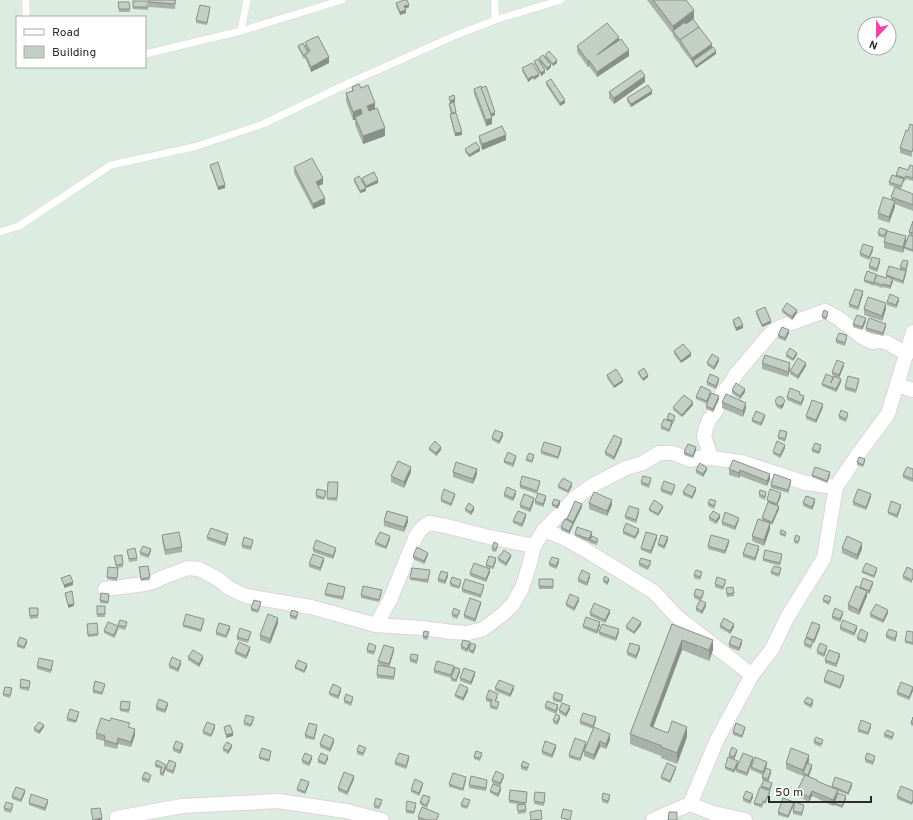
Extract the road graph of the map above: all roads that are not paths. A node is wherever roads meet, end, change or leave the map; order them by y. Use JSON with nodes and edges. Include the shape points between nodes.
{"nodes":[{"id":1,"x":26,"y":0,"type":"edge"},
{"id":2,"x":247,"y":0,"type":"edge"},
{"id":3,"x":342,"y":0,"type":"edge"},
{"id":4,"x":494,"y":0,"type":"edge"},
{"id":5,"x":561,"y":0,"type":"edge"},
{"id":6,"x":26,"y":16,"type":"edge"},
{"id":7,"x":495,"y":20,"type":"junction"},
{"id":8,"x":241,"y":31,"type":"junction"},
{"id":9,"x":146,"y":54,"type":"edge"},
{"id":10,"x":0,"y":232,"type":"edge"},
{"id":11,"x":913,"y":332,"type":"edge"},
{"id":12,"x":907,"y":354,"type":"junction"},
{"id":13,"x":897,"y":385,"type":"junction"},
{"id":14,"x":913,"y":390,"type":"edge"},
{"id":15,"x":711,"y":458,"type":"junction"},
{"id":16,"x":836,"y":487,"type":"junction"},
{"id":17,"x":544,"y":530,"type":"junction"},
{"id":18,"x":534,"y":546,"type":"junction"},
{"id":19,"x":104,"y":589,"type":"dead end"},
{"id":20,"x":376,"y":625,"type":"junction"},
{"id":21,"x":752,"y":676,"type":"junction"},
{"id":22,"x":690,"y":804,"type":"junction"},
{"id":23,"x":349,"y":815,"type":"edge"},
{"id":24,"x":115,"y":819,"type":"edge"},
{"id":25,"x":382,"y":820,"type":"edge"},
{"id":26,"x":653,"y":820,"type":"edge"},
{"id":27,"x":745,"y":820,"type":"edge"}],
"edges":[{"from":1,"to":6,"type":"lane"},
{"from":2,"to":8,"type":"lane"},
{"from":3,"to":8,"type":"lane"},
{"from":4,"to":7,"type":"lane"},
{"from":5,"to":7,"type":"lane"},
{"from":7,"to":10,"type":"lane","via":[[358,79],[263,124],[194,147],[111,165],[19,226]]},
{"from":8,"to":9,"type":"lane"},
{"from":11,"to":12,"type":"street"},
{"from":12,"to":13,"type":"street"},
{"from":12,"to":15,"type":"street","via":[[888,343],[872,342],[862,337],[825,311],[780,327],[772,332],[722,393],[704,436]]},
{"from":13,"to":14,"type":"street"},
{"from":13,"to":16,"type":"street","via":[[888,414]]},
{"from":15,"to":16,"type":"street","via":[[742,462],[806,483]]},
{"from":15,"to":17,"type":"street","via":[[691,460],[673,453],[659,453],[643,463],[626,468],[593,485],[574,499]]},
{"from":16,"to":21,"type":"street","via":[[824,558],[788,616],[772,650]]},
{"from":17,"to":18,"type":"street"},
{"from":17,"to":21,"type":"street","via":[[584,549],[654,592],[676,616]]},
{"from":18,"to":20,"type":"street","via":[[522,588],[513,604],[483,629],[468,633]]},
{"from":18,"to":20,"type":"street","via":[[428,523],[416,536],[390,600]]},
{"from":19,"to":20,"type":"street","via":[[145,584],[188,568],[199,568],[246,596],[310,607]]},
{"from":21,"to":22,"type":"street","via":[[717,740]]},
{"from":22,"to":26,"type":"street"},
{"from":22,"to":27,"type":"street","via":[[713,813]]},
{"from":23,"to":24,"type":"street","via":[[278,802],[182,806]]},
{"from":23,"to":25,"type":"street"}]}
